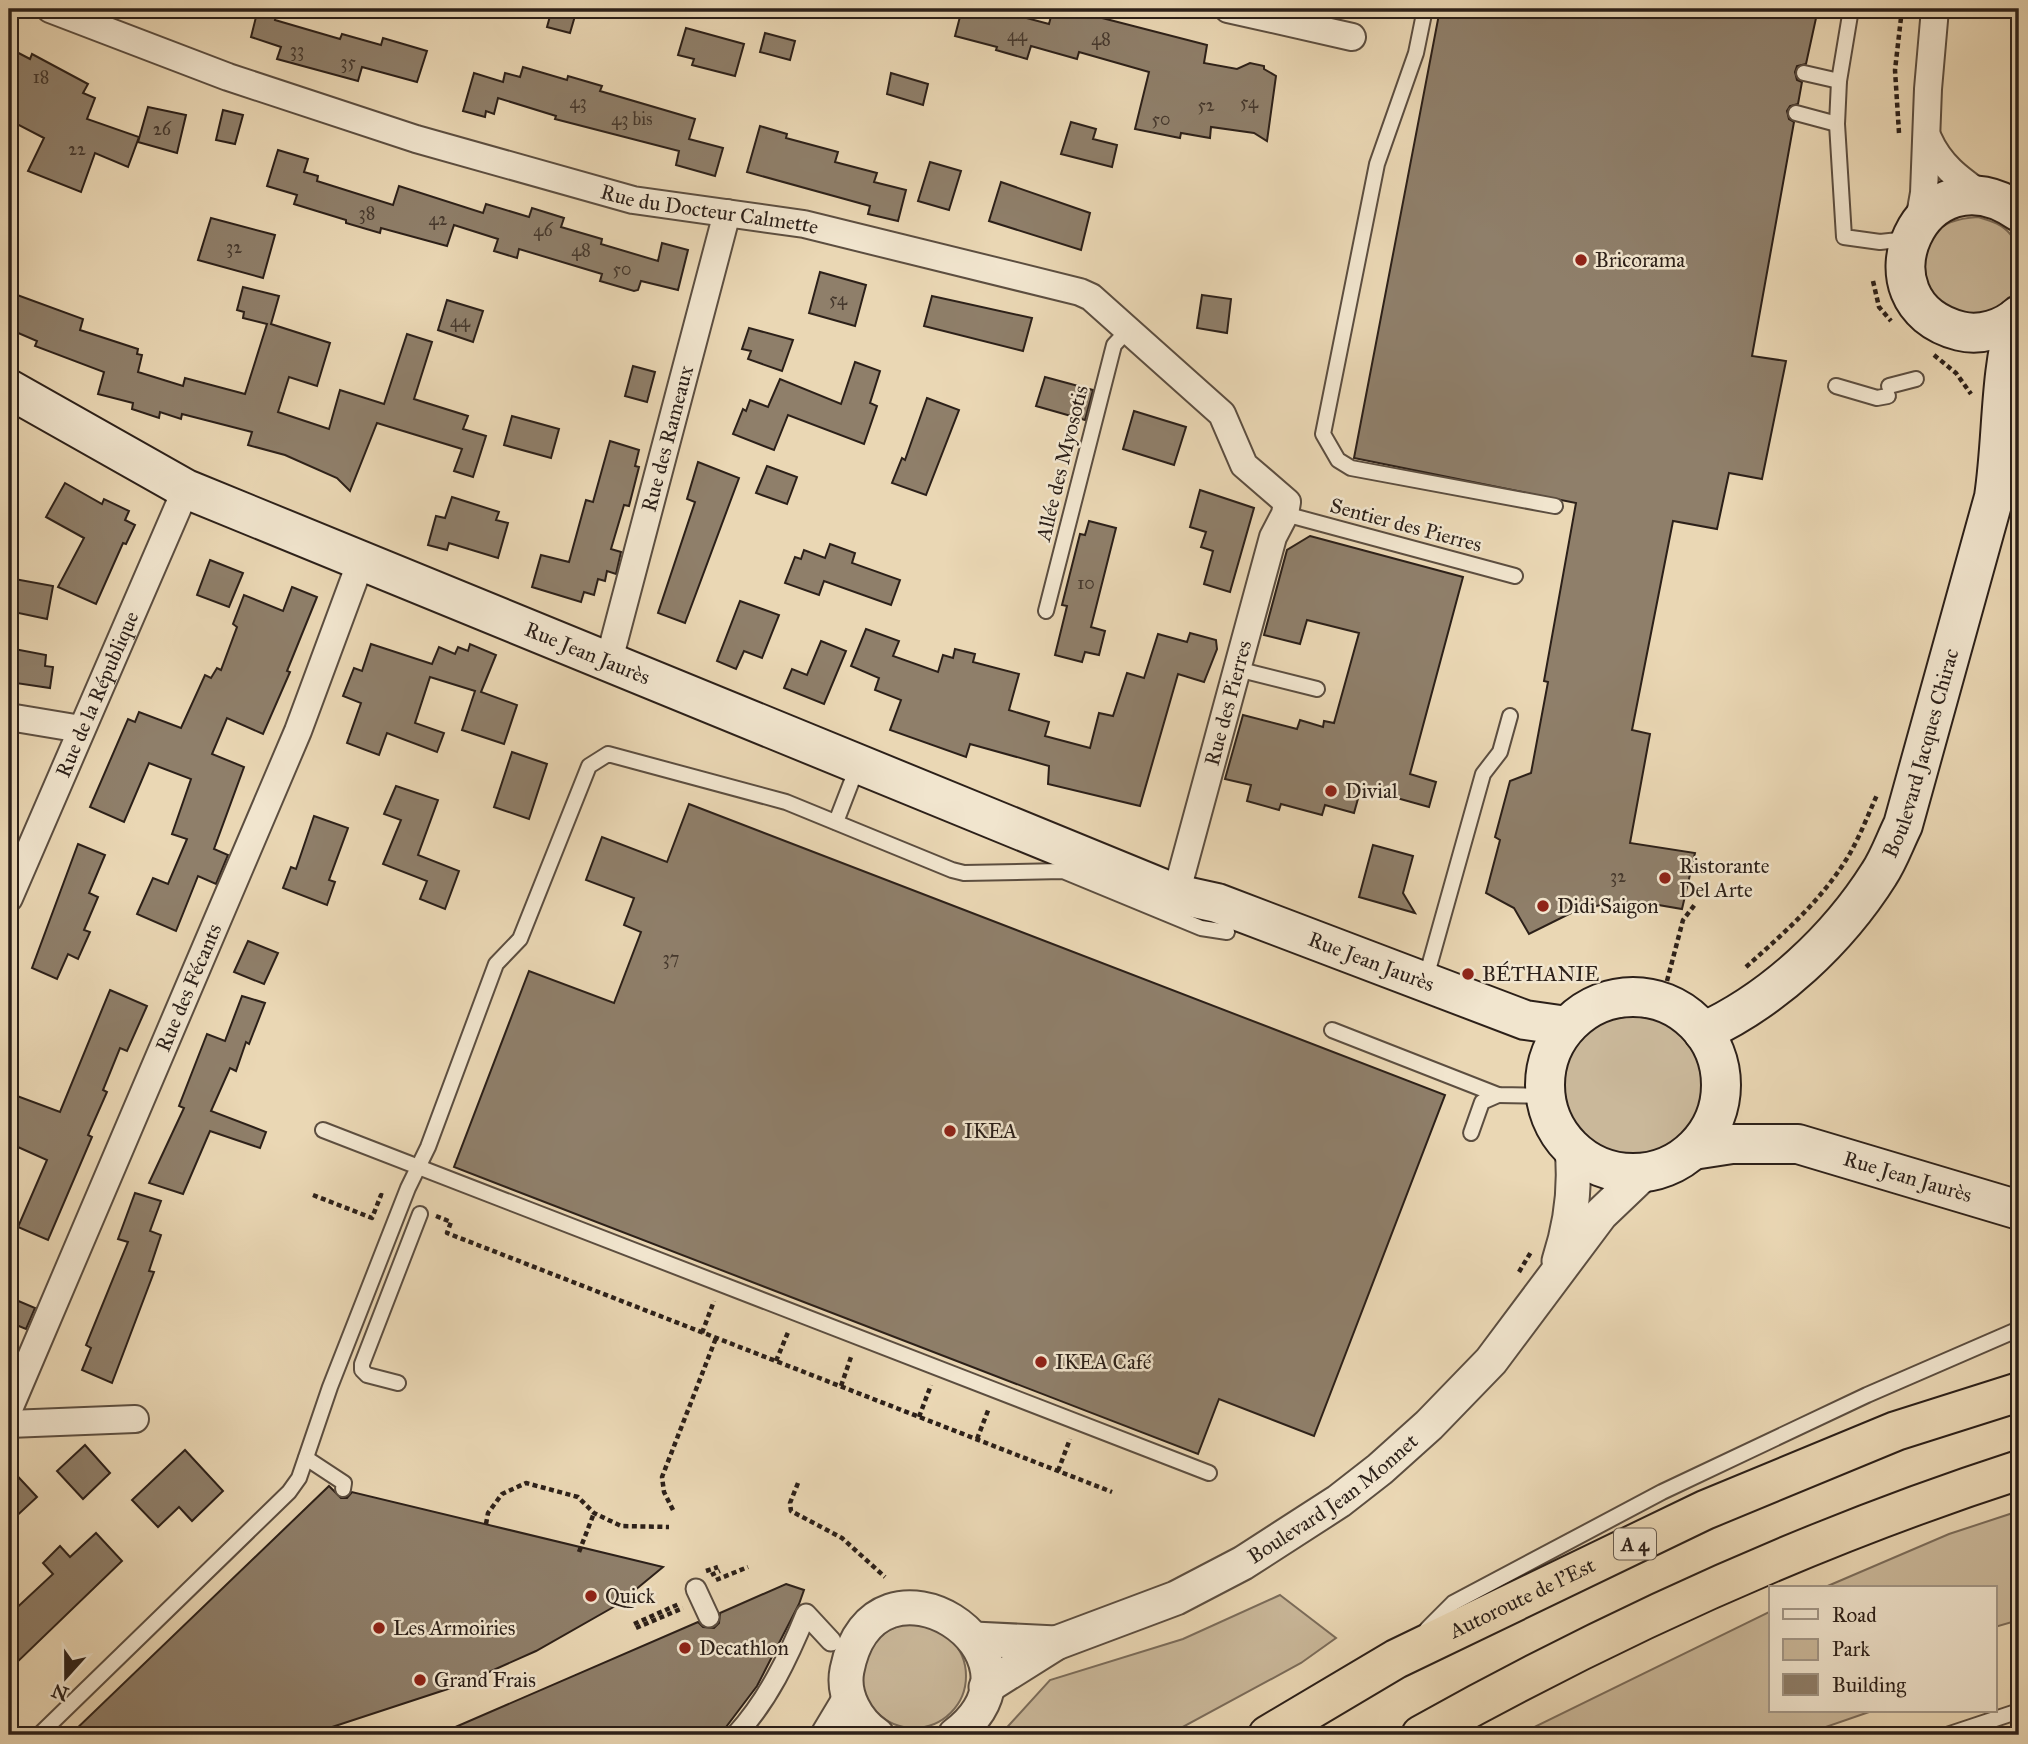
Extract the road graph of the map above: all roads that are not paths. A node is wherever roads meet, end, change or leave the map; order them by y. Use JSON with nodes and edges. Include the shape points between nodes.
{"nodes":[{"id":1,"x":50,"y":9,"type":"edge"},
{"id":2,"x":1228,"y":9,"type":"edge"},
{"id":3,"x":1425,"y":9,"type":"edge"},
{"id":4,"x":1851,"y":9,"type":"edge"},
{"id":5,"x":1935,"y":9,"type":"edge"},
{"id":6,"x":1352,"y":37,"type":"dead end"},
{"id":7,"x":1804,"y":73,"type":"dead end"},
{"id":8,"x":1839,"y":81,"type":"junction"},
{"id":9,"x":1796,"y":113,"type":"dead end"},
{"id":10,"x":1837,"y":124,"type":"junction"},
{"id":11,"x":1928,"y":138,"type":"junction"},
{"id":12,"x":2005,"y":200,"type":"edge"},
{"id":13,"x":727,"y":213,"type":"junction"},
{"id":14,"x":1914,"y":230,"type":"junction"},
{"id":15,"x":2018,"y":316,"type":"edge"},
{"id":16,"x":1128,"y":330,"type":"junction"},
{"id":17,"x":1940,"y":340,"type":"junction"},
{"id":18,"x":1916,"y":379,"type":"dead end"},
{"id":19,"x":1836,"y":386,"type":"dead end"},
{"id":20,"x":9,"y":389,"type":"edge"},
{"id":21,"x":1987,"y":397,"type":"junction"},
{"id":22,"x":186,"y":489,"type":"junction"},
{"id":23,"x":1555,"y":506,"type":"dead end"},
{"id":24,"x":1285,"y":514,"type":"junction"},
{"id":25,"x":360,"y":561,"type":"junction"},
{"id":26,"x":1515,"y":576,"type":"dead end"},
{"id":27,"x":1046,"y":611,"type":"dead end"},
{"id":28,"x":608,"y":664,"type":"junction"},
{"id":29,"x":1237,"y":669,"type":"junction"},
{"id":30,"x":1317,"y":689,"type":"dead end"},
{"id":31,"x":1510,"y":716,"type":"dead end"},
{"id":32,"x":9,"y":717,"type":"edge"},
{"id":33,"x":81,"y":729,"type":"junction"},
{"id":34,"x":859,"y":764,"type":"junction"},
{"id":35,"x":836,"y":822,"type":"junction"},
{"id":36,"x":1176,"y":894,"type":"junction"},
{"id":37,"x":9,"y":898,"type":"edge"},
{"id":38,"x":1227,"y":932,"type":"junction"},
{"id":39,"x":1424,"y":982,"type":"junction"},
{"id":40,"x":1567,"y":1026,"type":"junction"},
{"id":41,"x":1332,"y":1030,"type":"dead end"},
{"id":42,"x":1703,"y":1032,"type":"junction"},
{"id":43,"x":1546,"y":1080,"type":"junction"},
{"id":44,"x":1721,"y":1090,"type":"junction"},
{"id":45,"x":1498,"y":1095,"type":"junction"},
{"id":46,"x":323,"y":1130,"type":"dead end"},
{"id":47,"x":1471,"y":1133,"type":"dead end"},
{"id":48,"x":1798,"y":1144,"type":"junction"},
{"id":49,"x":1572,"y":1150,"type":"junction"},
{"id":50,"x":1693,"y":1150,"type":"junction"},
{"id":51,"x":418,"y":1167,"type":"junction"},
{"id":52,"x":1644,"y":1173,"type":"junction"},
{"id":53,"x":2019,"y":1210,"type":"edge"},
{"id":54,"x":420,"y":1214,"type":"dead end"},
{"id":55,"x":1554,"y":1277,"type":"junction"},
{"id":56,"x":2019,"y":1329,"type":"edge"},
{"id":57,"x":398,"y":1383,"type":"dead end"},
{"id":58,"x":2019,"y":1392,"type":"edge"},
{"id":59,"x":9,"y":1409,"type":"edge"},
{"id":60,"x":135,"y":1419,"type":"dead end"},
{"id":61,"x":9,"y":1424,"type":"edge"},
{"id":62,"x":306,"y":1458,"type":"junction"},
{"id":63,"x":2019,"y":1470,"type":"edge"},
{"id":64,"x":1209,"y":1473,"type":"dead end"},
{"id":65,"x":343,"y":1489,"type":"dead end"},
{"id":66,"x":975,"y":1639,"type":"junction"},
{"id":67,"x":831,"y":1641,"type":"dead end"},
{"id":68,"x":1056,"y":1643,"type":"junction"},
{"id":69,"x":1396,"y":1659,"type":"junction"},
{"id":70,"x":986,"y":1687,"type":"junction"},
{"id":71,"x":849,"y":1700,"type":"junction"},
{"id":72,"x":2019,"y":1710,"type":"edge"},
{"id":73,"x":39,"y":1735,"type":"edge"},
{"id":74,"x":736,"y":1735,"type":"edge"},
{"id":75,"x":828,"y":1735,"type":"edge"},
{"id":76,"x":877,"y":1735,"type":"edge"},
{"id":77,"x":955,"y":1735,"type":"edge"},
{"id":78,"x":1268,"y":1735,"type":"edge"},
{"id":79,"x":1421,"y":1735,"type":"edge"},
{"id":80,"x":1947,"y":1735,"type":"edge"}],
"edges":[{"from":1,"to":13,"type":"street","name":"Rue du Docteur Calmette","via":[[228,77],[416,139],[633,200]]},
{"from":2,"to":6,"type":"street"},
{"from":3,"to":23,"type":"lane","via":[[1416,53],[1377,164],[1323,435],[1338,460],[1351,467]]},
{"from":4,"to":8,"type":"lane"},
{"from":5,"to":11,"type":"street"},
{"from":7,"to":8,"type":"lane"},
{"from":8,"to":10,"type":"lane"},
{"from":9,"to":10,"type":"lane"},
{"from":10,"to":14,"type":"lane","via":[[1844,237],[1880,242]]},
{"from":11,"to":12,"type":"street","via":[[1949,171]]},
{"from":11,"to":14,"type":"street"},
{"from":12,"to":14,"type":"main road","via":[[1962,196],[1942,202]]},
{"from":13,"to":16,"type":"street","name":"Rue du Docteur Calmette","via":[[804,224],[1080,292]]},
{"from":13,"to":28,"type":"street","name":"Rue des Rameaux"},
{"from":14,"to":17,"type":"main road","name":"Boulevard Jacques Chirac","via":[[1905,259],[1909,287]]},
{"from":15,"to":17,"type":"main road","name":"Boulevard Jacques Chirac","via":[[1984,332]]},
{"from":15,"to":21,"type":"main road","name":"Boulevard Jacques Chirac"},
{"from":16,"to":24,"type":"street","name":"Rue du Docteur Calmette","via":[[1222,414],[1238,457],[1280,493],[1287,502]]},
{"from":16,"to":27,"type":"lane","name":"Allée des Myosotis","via":[[1114,345]]},
{"from":17,"to":21,"type":"main road","name":"Boulevard Jacques Chirac","via":[[1972,346],[1985,363]]},
{"from":18,"to":19,"type":"lane","via":[[1877,398]]},
{"from":20,"to":22,"type":"main road","name":"Rue Jean Jaurès"},
{"from":21,"to":42,"type":"main road","name":"Boulevard Jacques Chirac","via":[[2001,447],[1994,497],[1903,825],[1879,874],[1810,957],[1730,1020]]},
{"from":22,"to":25,"type":"main road","name":"Rue Jean Jaurès"},
{"from":22,"to":33,"type":"street","name":"Rue de la République"},
{"from":24,"to":26,"type":"lane","name":"Sentier des Pierres"},
{"from":24,"to":29,"type":"street","name":"Rue des Pierres","via":[[1273,537]]},
{"from":25,"to":28,"type":"main road","name":"Rue Jean Jaurès"},
{"from":25,"to":59,"type":"street","name":"Rue des Fécants","via":[[298,731]]},
{"from":28,"to":34,"type":"main road","name":"Rue Jean Jaurès"},
{"from":29,"to":30,"type":"lane"},
{"from":29,"to":36,"type":"street","name":"Rue des Pierres"},
{"from":31,"to":39,"type":"lane","via":[[1500,752],[1483,774]]},
{"from":32,"to":33,"type":"street"},
{"from":33,"to":37,"type":"street","name":"Rue de la République"},
{"from":34,"to":35,"type":"lane"},
{"from":34,"to":36,"type":"main road","name":"Rue Jean Jaurès"},
{"from":35,"to":38,"type":"lane","via":[[964,873],[1063,871],[1201,928]]},
{"from":35,"to":51,"type":"lane","via":[[786,802],[608,754],[589,766],[520,939],[496,964]]},
{"from":36,"to":38,"type":"main road","name":"Rue Jean Jaurès"},
{"from":36,"to":39,"type":"main road","name":"Rue Jean Jaurès","via":[[1217,903]]},
{"from":38,"to":43,"type":"main road","name":"Rue Jean Jaurès","via":[[1517,1043]]},
{"from":39,"to":40,"type":"main road","name":"Rue Jean Jaurès","via":[[1525,1020]]},
{"from":40,"to":42,"type":"main road","name":"Rue Jean Jaurès","via":[[1606,1001],[1636,997],[1681,1011]]},
{"from":40,"to":43,"type":"main road","name":"Rue Jean Jaurès"},
{"from":41,"to":45,"type":"lane"},
{"from":42,"to":44,"type":"main road","name":"Rue Jean Jaurès","via":[[1718,1061]]},
{"from":43,"to":45,"type":"lane"},
{"from":43,"to":49,"type":"main road","name":"Rue Jean Jaurès","via":[[1551,1119]]},
{"from":44,"to":48,"type":"main road","name":"Rue Jean Jaurès"},
{"from":44,"to":50,"type":"main road","name":"Rue Jean Jaurès","via":[[1712,1126]]},
{"from":45,"to":47,"type":"lane","via":[[1482,1102]]},
{"from":46,"to":51,"type":"lane"},
{"from":48,"to":50,"type":"main road","name":"Rue Jean Jaurès","via":[[1732,1144]]},
{"from":48,"to":53,"type":"main road","name":"Rue Jean Jaurès"},
{"from":49,"to":52,"type":"main road","name":"Rue Jean Jaurès","via":[[1605,1169]]},
{"from":49,"to":55,"type":"street","name":"Boulevard Jean Monnet","via":[[1570,1227]]},
{"from":50,"to":52,"type":"main road","name":"Rue Jean Jaurès","via":[[1666,1167]]},
{"from":51,"to":62,"type":"lane"},
{"from":51,"to":64,"type":"lane"},
{"from":52,"to":55,"type":"street","name":"Boulevard Jean Monnet","via":[[1601,1214]]},
{"from":54,"to":57,"type":"lane","via":[[362,1364],[368,1375]]},
{"from":55,"to":68,"type":"street","name":"Boulevard Jean Monnet","via":[[1491,1361],[1380,1469],[1339,1501],[1243,1563],[1176,1598]]},
{"from":56,"to":69,"type":"lane","via":[[1867,1395],[1637,1505],[1453,1604]]},
{"from":58,"to":69,"type":"highway","name":"Autoroute de l’Est","number":"A 4","via":[[1896,1431],[1705,1510]]},
{"from":60,"to":61,"type":"street"},
{"from":62,"to":65,"type":"lane","via":[[344,1483]]},
{"from":62,"to":73,"type":"lane","via":[[289,1492]]},
{"from":63,"to":79,"type":"highway","via":[[1923,1501],[1721,1584]]},
{"from":66,"to":68,"type":"street","name":"Boulevard Jean Monnet"},
{"from":66,"to":70,"type":"street"},
{"from":66,"to":71,"type":"street","via":[[959,1622],[939,1612],[916,1608],[877,1619],[850,1653],[846,1676]]},
{"from":67,"to":74,"type":"street","via":[[806,1614],[772,1687]]},
{"from":68,"to":70,"type":"street","name":"Boulevard Jean Monnet"},
{"from":69,"to":78,"type":"highway","name":"Autoroute de l’Est","number":"A 4"},
{"from":70,"to":77,"type":"street","via":[[980,1708]]},
{"from":71,"to":75,"type":"street"},
{"from":71,"to":76,"type":"street","via":[[858,1717]]},
{"from":72,"to":80,"type":"lane"}]}
